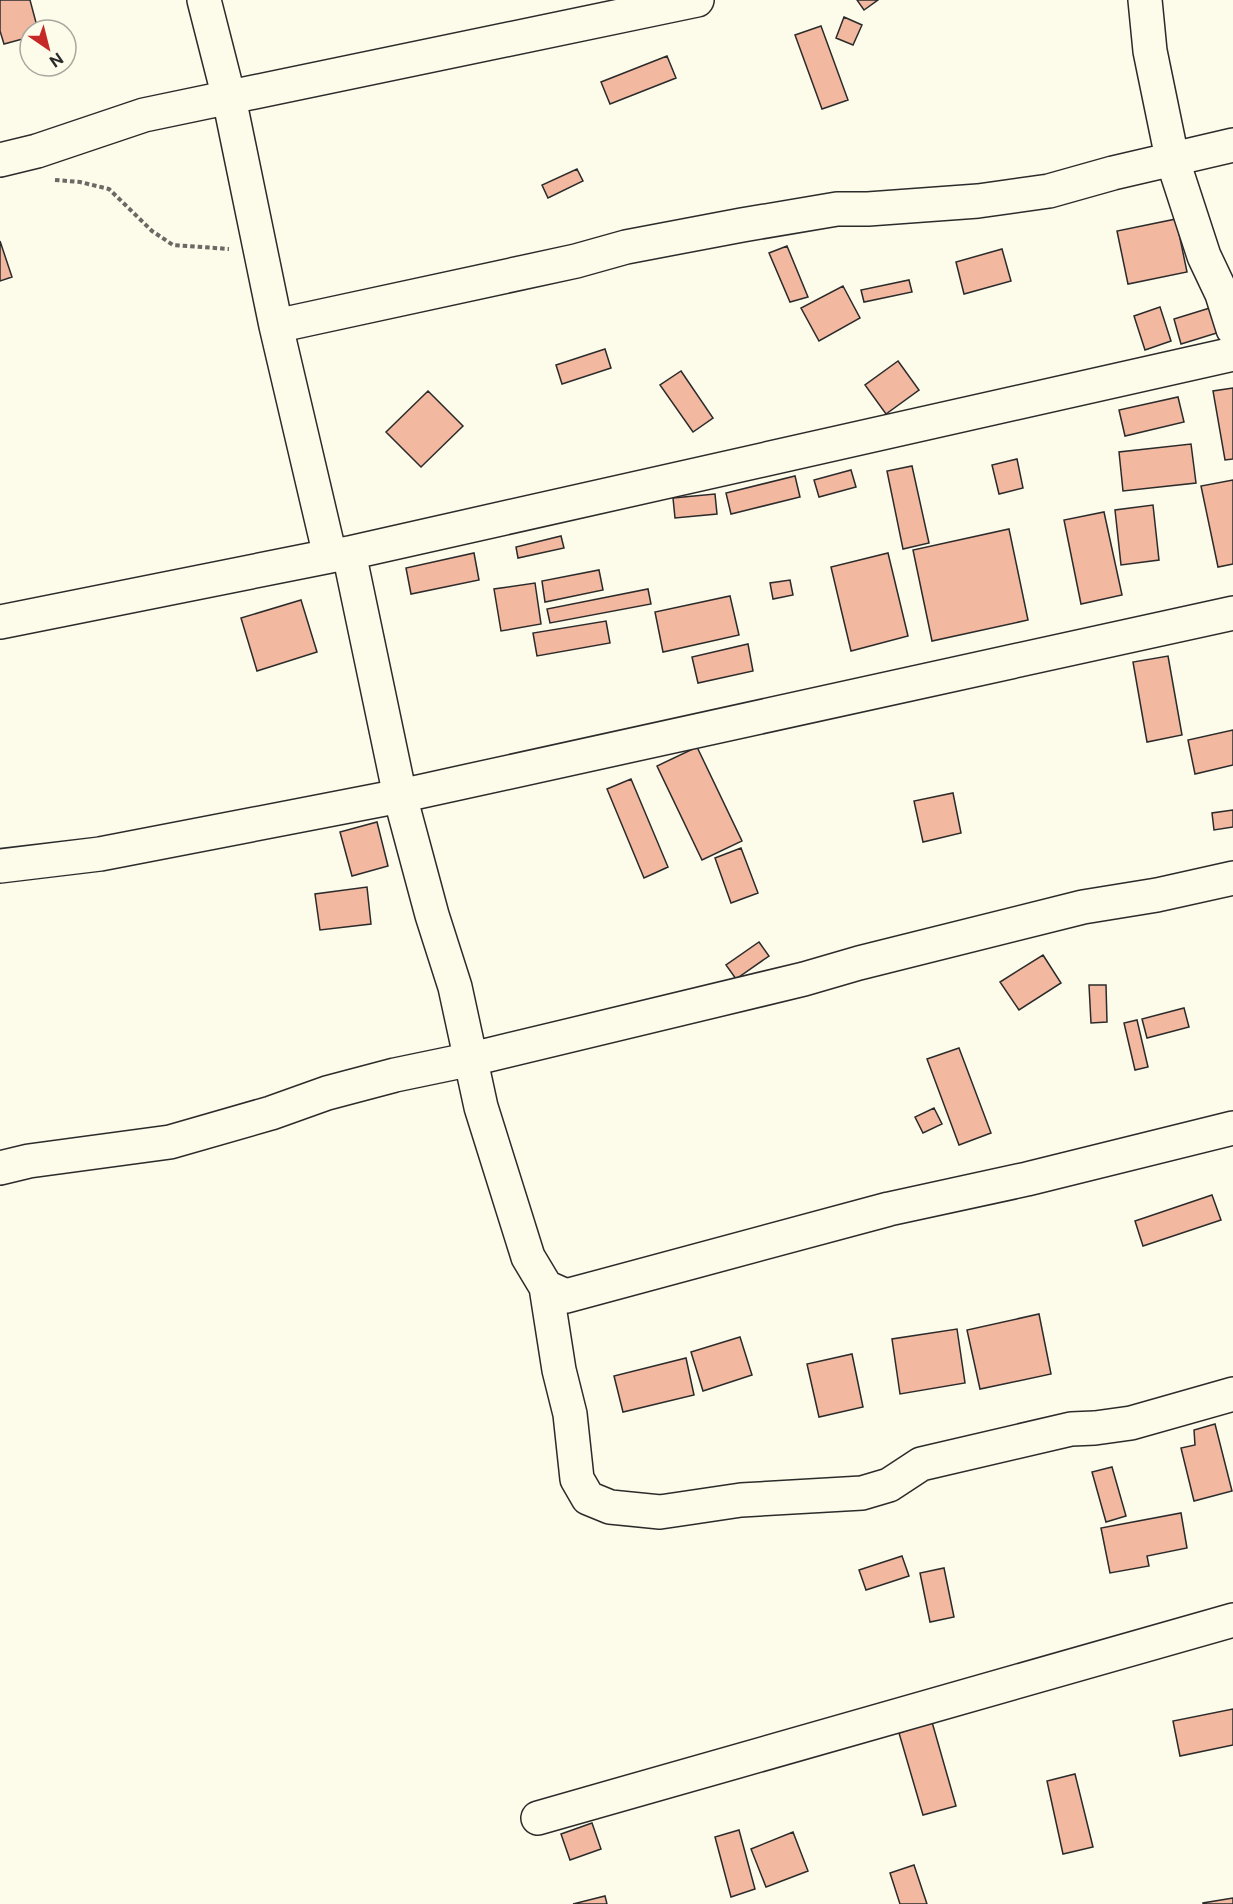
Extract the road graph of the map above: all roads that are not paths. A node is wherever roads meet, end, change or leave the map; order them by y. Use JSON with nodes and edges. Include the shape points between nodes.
{"nodes":[{"id":1,"x":204,"y":0,"type":"edge"},
{"id":2,"x":697,"y":0,"type":"edge"},
{"id":3,"x":1145,"y":0,"type":"edge"},
{"id":4,"x":229,"y":98,"type":"junction"},
{"id":5,"x":1233,"y":145,"type":"edge"},
{"id":6,"x":1172,"y":158,"type":"junction"},
{"id":7,"x":0,"y":160,"type":"edge"},
{"id":8,"x":276,"y":326,"type":"junction"},
{"id":9,"x":1233,"y":329,"type":"edge"},
{"id":10,"x":1233,"y":354,"type":"edge"},
{"id":11,"x":340,"y":554,"type":"junction"},
{"id":12,"x":1233,"y":613,"type":"edge"},
{"id":13,"x":0,"y":622,"type":"edge"},
{"id":14,"x":400,"y":796,"type":"junction"},
{"id":15,"x":0,"y":866,"type":"edge"},
{"id":16,"x":1233,"y":878,"type":"edge"},
{"id":17,"x":472,"y":1059,"type":"junction"},
{"id":18,"x":1233,"y":1128,"type":"edge"},
{"id":19,"x":0,"y":1168,"type":"edge"},
{"id":20,"x":546,"y":1287,"type":"junction"},
{"id":21,"x":1233,"y":1394,"type":"edge"},
{"id":22,"x":1233,"y":1620,"type":"edge"},
{"id":23,"x":538,"y":1818,"type":"dead end"}],
"edges":[{"from":1,"to":4,"type":"street"},
{"from":2,"to":4,"type":"street"},
{"from":3,"to":6,"type":"street","via":[[1150,51]]},
{"from":4,"to":7,"type":"street","via":[[144,115]]},
{"from":4,"to":8,"type":"street"},
{"from":5,"to":6,"type":"street"},
{"from":6,"to":8,"type":"street","via":[[1049,191],[978,201],[837,209],[742,225],[626,247]]},
{"from":6,"to":9,"type":"street"},
{"from":8,"to":11,"type":"street"},
{"from":10,"to":11,"type":"street"},
{"from":11,"to":13,"type":"street"},
{"from":11,"to":14,"type":"street"},
{"from":12,"to":14,"type":"street"},
{"from":14,"to":15,"type":"street","via":[[100,854]]},
{"from":14,"to":17,"type":"street"},
{"from":16,"to":17,"type":"street","via":[[1157,896],[1083,907]]},
{"from":17,"to":19,"type":"street","via":[[327,1093],[170,1143]]},
{"from":17,"to":20,"type":"street","via":[[482,1107],[528,1257]]},
{"from":18,"to":20,"type":"street","via":[[889,1209],[566,1296]]},
{"from":20,"to":21,"type":"street","via":[[570,1414],[577,1479],[588,1498],[610,1507],[660,1512],[741,1500],[862,1493],[889,1485],[921,1464],[1071,1429],[1131,1423]]},
{"from":22,"to":23,"type":"street"}]}
